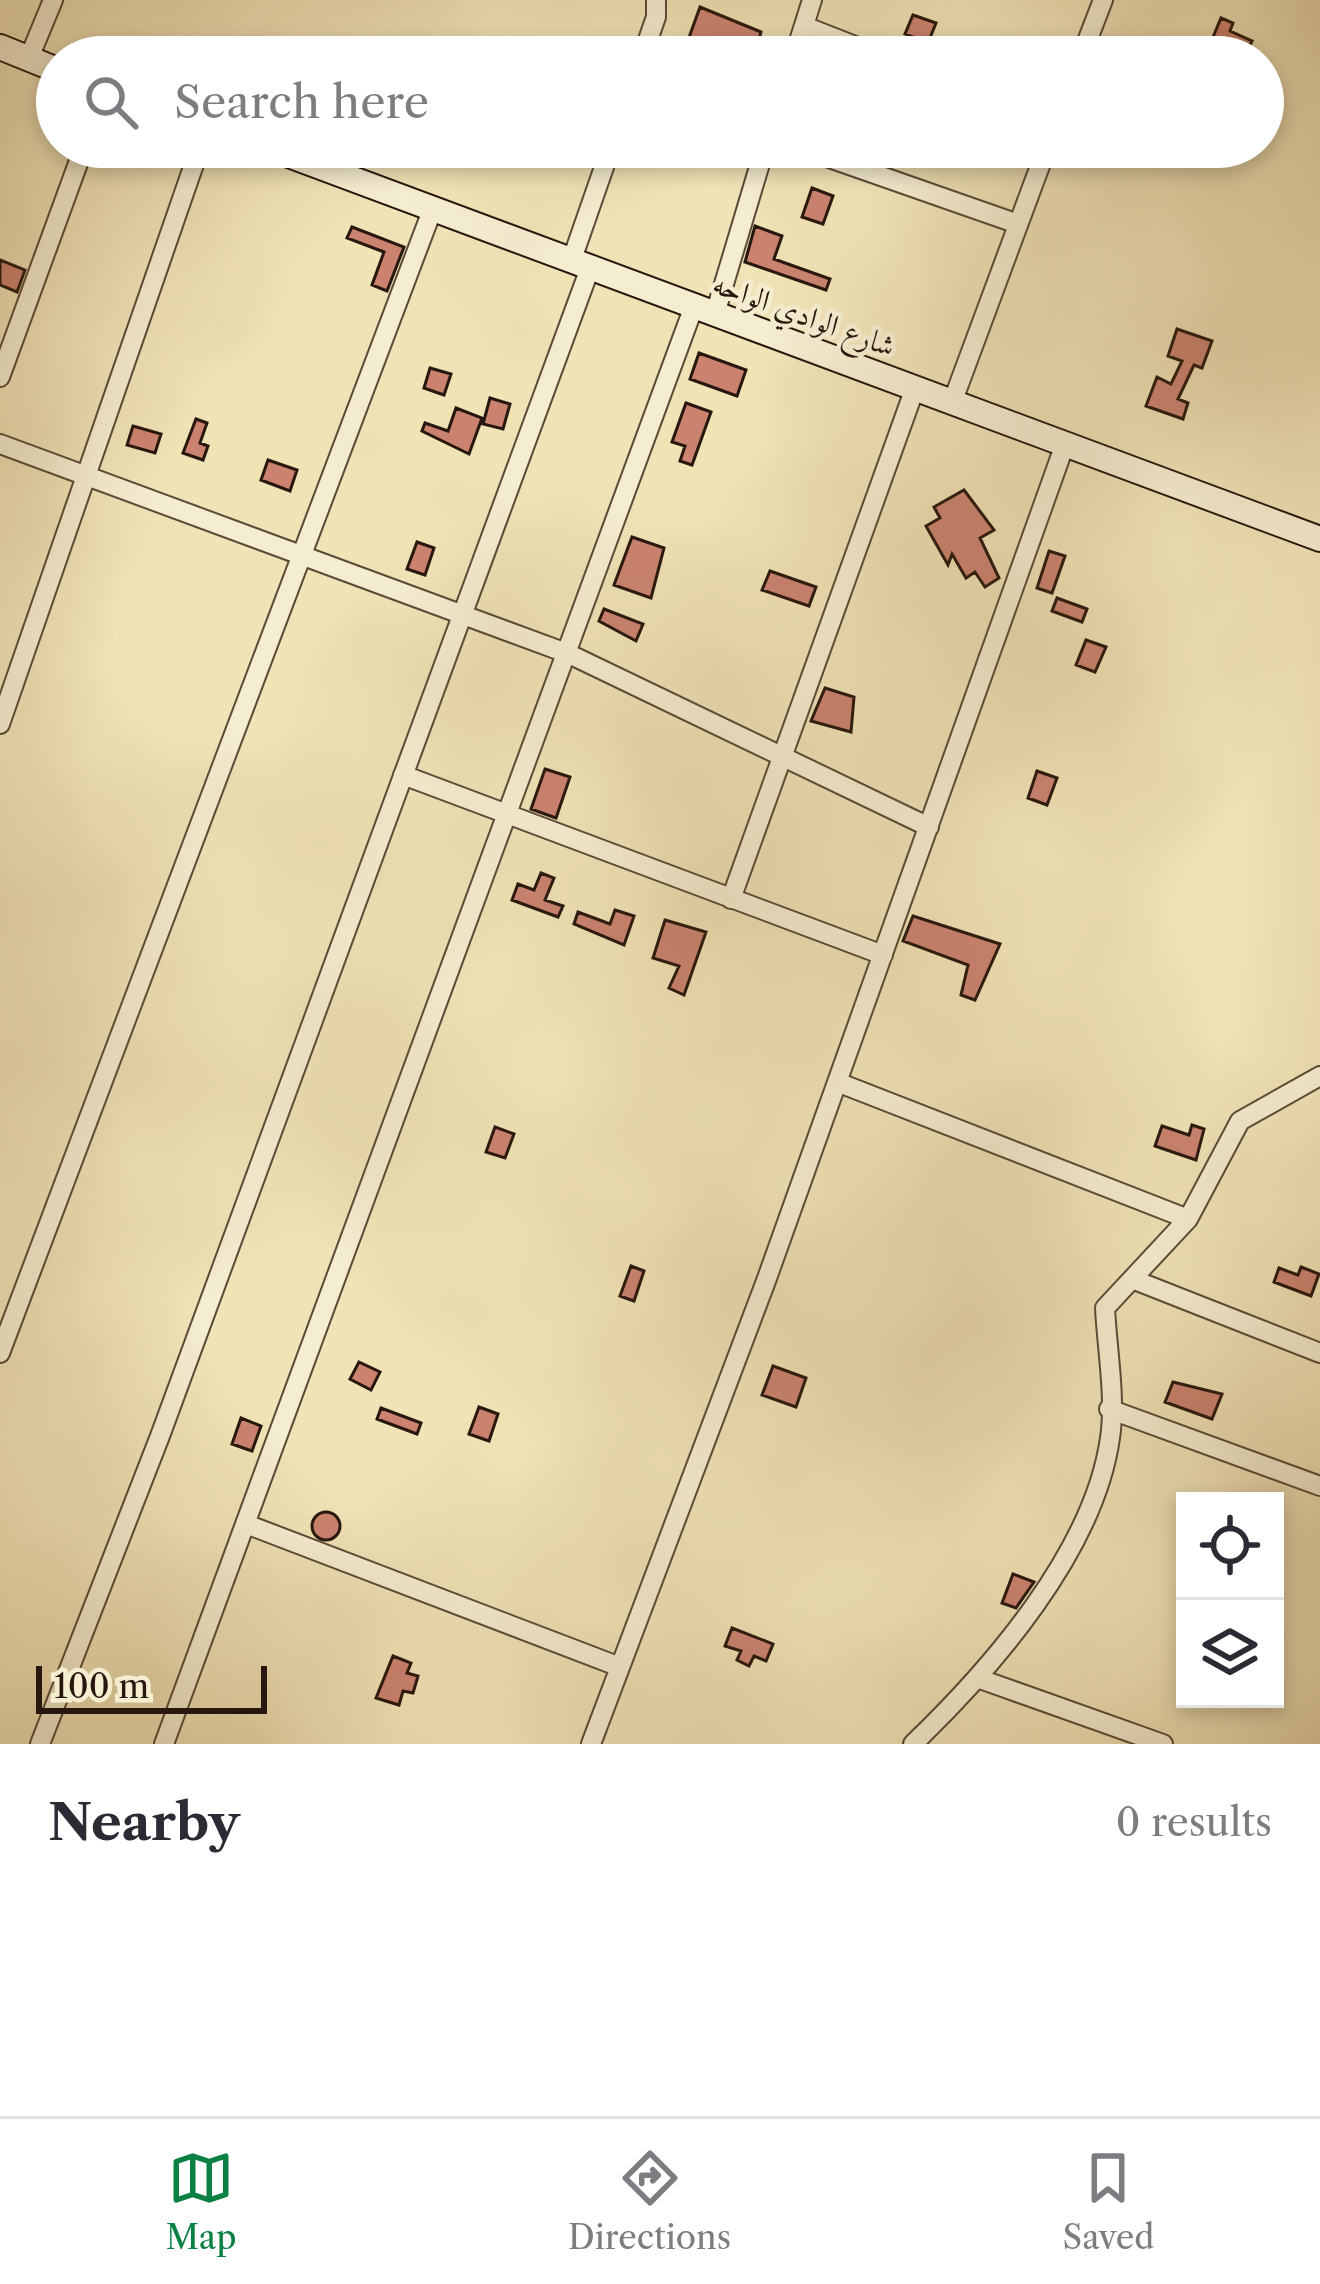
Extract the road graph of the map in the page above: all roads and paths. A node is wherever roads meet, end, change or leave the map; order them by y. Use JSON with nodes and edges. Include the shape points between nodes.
{"nodes":[{"id":1,"x":53,"y":0,"type":"edge"},
{"id":2,"x":656,"y":0,"type":"edge"},
{"id":3,"x":812,"y":0,"type":"edge"},
{"id":4,"x":1103,"y":0,"type":"edge"},
{"id":5,"x":804,"y":26,"type":"junction"},
{"id":6,"x":38,"y":36,"type":"edge"},
{"id":7,"x":649,"y":36,"type":"edge"},
{"id":8,"x":801,"y":36,"type":"edge"},
{"id":9,"x":829,"y":36,"type":"edge"},
{"id":10,"x":1089,"y":36,"type":"edge"},
{"id":11,"x":36,"y":41,"type":"edge"},
{"id":12,"x":0,"y":47,"type":"edge"},
{"id":13,"x":29,"y":58,"type":"junction"},
{"id":14,"x":36,"y":61,"type":"edge"},
{"id":15,"x":76,"y":168,"type":"edge"},
{"id":16,"x":193,"y":168,"type":"edge"},
{"id":17,"x":324,"y":168,"type":"edge"},
{"id":18,"x":605,"y":168,"type":"edge"},
{"id":19,"x":757,"y":168,"type":"edge"},
{"id":20,"x":858,"y":168,"type":"edge"},
{"id":21,"x":1039,"y":168,"type":"edge"},
{"id":22,"x":433,"y":208,"type":"junction"},
{"id":23,"x":1018,"y":224,"type":"junction"},
{"id":24,"x":580,"y":265,"type":"junction"},
{"id":25,"x":704,"y":310,"type":"junction"},
{"id":26,"x":0,"y":377,"type":"edge"},
{"id":27,"x":915,"y":388,"type":"junction"},
{"id":28,"x":952,"y":403,"type":"junction"},
{"id":29,"x":0,"y":444,"type":"edge"},
{"id":30,"x":1065,"y":444,"type":"junction"},
{"id":31,"x":89,"y":477,"type":"junction"},
{"id":32,"x":1320,"y":539,"type":"edge"},
{"id":33,"x":302,"y":555,"type":"junction"},
{"id":34,"x":462,"y":615,"type":"junction"},
{"id":35,"x":569,"y":654,"type":"junction"},
{"id":36,"x":0,"y":724,"type":"edge"},
{"id":37,"x":783,"y":757,"type":"junction"},
{"id":38,"x":403,"y":776,"type":"junction"},
{"id":39,"x":509,"y":815,"type":"junction"},
{"id":40,"x":928,"y":827,"type":"junction"},
{"id":41,"x":731,"y":899,"type":"junction"},
{"id":42,"x":883,"y":956,"type":"junction"},
{"id":43,"x":1320,"y":1076,"type":"edge"},
{"id":44,"x":837,"y":1082,"type":"junction"},
{"id":45,"x":1188,"y":1219,"type":"junction"},
{"id":46,"x":1132,"y":1279,"type":"junction"},
{"id":47,"x":0,"y":1353,"type":"edge"},
{"id":48,"x":1320,"y":1354,"type":"edge"},
{"id":49,"x":1109,"y":1409,"type":"junction"},
{"id":50,"x":1320,"y":1486,"type":"edge"},
{"id":51,"x":246,"y":1523,"type":"junction"},
{"id":52,"x":620,"y":1667,"type":"junction"},
{"id":53,"x":980,"y":1679,"type":"junction"},
{"id":54,"x":40,"y":1744,"type":"edge"},
{"id":55,"x":164,"y":1744,"type":"edge"},
{"id":56,"x":591,"y":1744,"type":"edge"},
{"id":57,"x":913,"y":1744,"type":"edge"},
{"id":58,"x":1163,"y":1744,"type":"edge"}],
"edges":[{"from":1,"to":6,"type":"street"},
{"from":2,"to":7,"type":"street"},
{"from":3,"to":5,"type":"street"},
{"from":4,"to":10,"type":"street"},
{"from":5,"to":8,"type":"street"},
{"from":5,"to":9,"type":"street"},
{"from":11,"to":13,"type":"street"},
{"from":12,"to":13,"type":"main road"},
{"from":13,"to":14,"type":"main road"},
{"from":15,"to":26,"type":"street"},
{"from":16,"to":31,"type":"street"},
{"from":17,"to":22,"type":"main road","name":"شارع الوادي الواحه"},
{"from":18,"to":24,"type":"street"},
{"from":19,"to":25,"type":"street"},
{"from":20,"to":23,"type":"street"},
{"from":21,"to":23,"type":"street"},
{"from":22,"to":24,"type":"main road","name":"شارع الوادي الواحه"},
{"from":22,"to":33,"type":"street"},
{"from":23,"to":28,"type":"street"},
{"from":24,"to":25,"type":"main road","name":"شارع الوادي الواحه"},
{"from":24,"to":34,"type":"street"},
{"from":25,"to":27,"type":"main road","name":"شارع الوادي الواحه"},
{"from":25,"to":35,"type":"street"},
{"from":27,"to":28,"type":"main road","name":"شارع الوادي الواحه"},
{"from":27,"to":37,"type":"street"},
{"from":28,"to":30,"type":"main road","name":"شارع الوادي الواحه"},
{"from":29,"to":31,"type":"street"},
{"from":30,"to":32,"type":"main road","name":"شارع الوادي الواحه"},
{"from":30,"to":40,"type":"street"},
{"from":31,"to":33,"type":"street"},
{"from":31,"to":36,"type":"street"},
{"from":33,"to":34,"type":"street"},
{"from":33,"to":47,"type":"street"},
{"from":34,"to":35,"type":"street"},
{"from":34,"to":38,"type":"street"},
{"from":35,"to":37,"type":"street"},
{"from":35,"to":39,"type":"street"},
{"from":37,"to":40,"type":"street"},
{"from":37,"to":41,"type":"street"},
{"from":38,"to":39,"type":"street"},
{"from":38,"to":54,"type":"street"},
{"from":39,"to":41,"type":"street"},
{"from":39,"to":51,"type":"street"},
{"from":40,"to":42,"type":"street"},
{"from":41,"to":42,"type":"street"},
{"from":42,"to":44,"type":"street"},
{"from":43,"to":45,"type":"street","via":[[1240,1120]]},
{"from":44,"to":45,"type":"street"},
{"from":44,"to":52,"type":"street"},
{"from":45,"to":46,"type":"street"},
{"from":46,"to":48,"type":"street"},
{"from":46,"to":49,"type":"street","via":[[1105,1309]]},
{"from":49,"to":50,"type":"street"},
{"from":49,"to":53,"type":"street","via":[[1110,1438],[1073,1548]]},
{"from":51,"to":52,"type":"street"},
{"from":51,"to":55,"type":"street"},
{"from":52,"to":56,"type":"street"},
{"from":53,"to":57,"type":"street"},
{"from":53,"to":58,"type":"street"}]}
